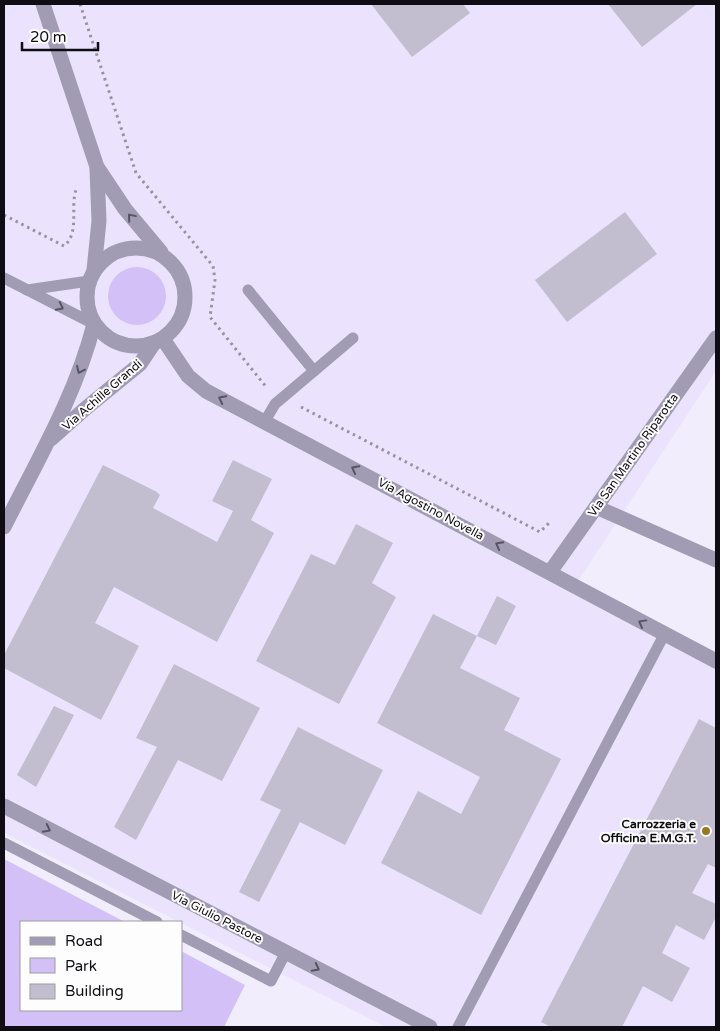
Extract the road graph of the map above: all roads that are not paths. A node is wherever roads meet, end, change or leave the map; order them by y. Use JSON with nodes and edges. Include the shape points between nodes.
{"nodes":[{"id":1,"x":43,"y":4,"type":"edge"},
{"id":2,"x":97,"y":167,"type":"junction"},
{"id":3,"x":163,"y":254,"type":"junction"},
{"id":4,"x":91,"y":276,"type":"junction"},
{"id":5,"x":4,"y":278,"type":"edge"},
{"id":6,"x":27,"y":290,"type":"junction"},
{"id":7,"x":248,"y":290,"type":"dead end"},
{"id":8,"x":94,"y":324,"type":"junction"},
{"id":9,"x":354,"y":338,"type":"dead end"},
{"id":10,"x":716,"y":338,"type":"edge"},
{"id":11,"x":158,"y":341,"type":"junction"},
{"id":12,"x":314,"y":371,"type":"junction"},
{"id":13,"x":265,"y":422,"type":"junction"},
{"id":14,"x":46,"y":443,"type":"junction"},
{"id":15,"x":596,"y":507,"type":"junction"},
{"id":16,"x":4,"y":527,"type":"edge"},
{"id":17,"x":716,"y":560,"type":"edge"},
{"id":18,"x":550,"y":572,"type":"junction"},
{"id":19,"x":664,"y":635,"type":"junction"},
{"id":20,"x":716,"y":661,"type":"edge"},
{"id":21,"x":4,"y":806,"type":"edge"},
{"id":22,"x":4,"y":843,"type":"edge"},
{"id":23,"x":155,"y":921,"type":"edge"},
{"id":24,"x":182,"y":936,"type":"edge"},
{"id":25,"x":286,"y":952,"type":"junction"},
{"id":26,"x":430,"y":1027,"type":"edge"},
{"id":27,"x":458,"y":1027,"type":"edge"}],
"edges":[{"from":1,"to":2,"type":"street","name":"Via Achille Grandi"},
{"from":3,"to":2,"type":"street","name":"Via Achille Grandi","one_way":true,"via":[[125,209]]},
{"from":2,"to":4,"type":"street","name":"Via Achille Grandi","via":[[99,221]]},
{"from":3,"to":4,"type":"street","via":[[133,247],[111,254]]},
{"from":3,"to":11,"type":"street","name":"Via Achille Grandi","via":[[181,276],[186,304],[174,330]]},
{"from":4,"to":6,"type":"lane"},
{"from":4,"to":8,"type":"street","name":"Via Achille Grandi","via":[[86,295]]},
{"from":5,"to":6,"type":"lane"},
{"from":6,"to":8,"type":"lane","one_way":true},
{"from":7,"to":12,"type":"lane"},
{"from":8,"to":11,"type":"street","name":"Via Achille Grandi","via":[[103,334],[127,346]]},
{"from":8,"to":14,"type":"street","name":"Via Achille Grandi","one_way":true,"via":[[86,357]]},
{"from":9,"to":12,"type":"lane"},
{"from":10,"to":15,"type":"street","name":"Via San Martino Riparotta"},
{"from":13,"to":11,"type":"street","name":"Via Agostino Novella","one_way":true,"via":[[206,391],[188,376]]},
{"from":11,"to":14,"type":"street","name":"Via Achille Grandi","via":[[140,364]]},
{"from":12,"to":13,"type":"lane","via":[[275,404]]},
{"from":18,"to":13,"type":"street","name":"Via Agostino Novella","one_way":true},
{"from":14,"to":16,"type":"street","name":"Via Achille Grandi"},
{"from":15,"to":17,"type":"street"},
{"from":15,"to":18,"type":"street","name":"Via San Martino Riparotta"},
{"from":19,"to":18,"type":"street","name":"Via Agostino Novella","one_way":true},
{"from":19,"to":20,"type":"street","name":"Via Agostino Novella"},
{"from":19,"to":27,"type":"lane"},
{"from":21,"to":25,"type":"street","name":"Via Giulio Pastore","one_way":true},
{"from":22,"to":23,"type":"lane"},
{"from":24,"to":25,"type":"lane","via":[[271,982]]},
{"from":25,"to":26,"type":"street","name":"Via Giulio Pastore","one_way":true}]}
